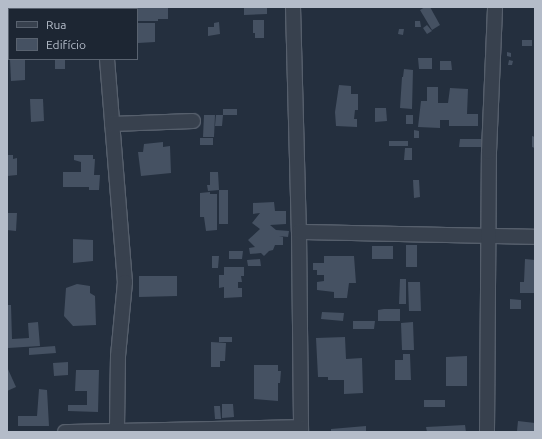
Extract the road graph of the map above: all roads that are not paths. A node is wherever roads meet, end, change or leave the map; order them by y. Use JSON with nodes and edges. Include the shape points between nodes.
{"nodes":[{"id":1,"x":293,"y":7,"type":"edge"},
{"id":2,"x":495,"y":7,"type":"edge"},
{"id":3,"x":107,"y":60,"type":"edge"},
{"id":4,"x":193,"y":121,"type":"dead end"},
{"id":5,"x":112,"y":124,"type":"junction"},
{"id":6,"x":299,"y":232,"type":"junction"},
{"id":7,"x":488,"y":236,"type":"junction"},
{"id":8,"x":535,"y":237,"type":"edge"},
{"id":9,"x":301,"y":429,"type":"edge"},
{"id":10,"x":117,"y":431,"type":"edge"},
{"id":11,"x":65,"y":432,"type":"edge"},
{"id":12,"x":487,"y":432,"type":"edge"}],
"edges":[{"from":1,"to":6,"type":"street"},
{"from":2,"to":7,"type":"street"},
{"from":3,"to":5,"type":"street"},
{"from":4,"to":5,"type":"street"},
{"from":5,"to":10,"type":"street","via":[[125,282],[118,356]]},
{"from":6,"to":7,"type":"street"},
{"from":6,"to":9,"type":"street"},
{"from":7,"to":8,"type":"street"},
{"from":7,"to":12,"type":"street"},
{"from":9,"to":10,"type":"street"},
{"from":10,"to":11,"type":"street"}]}
